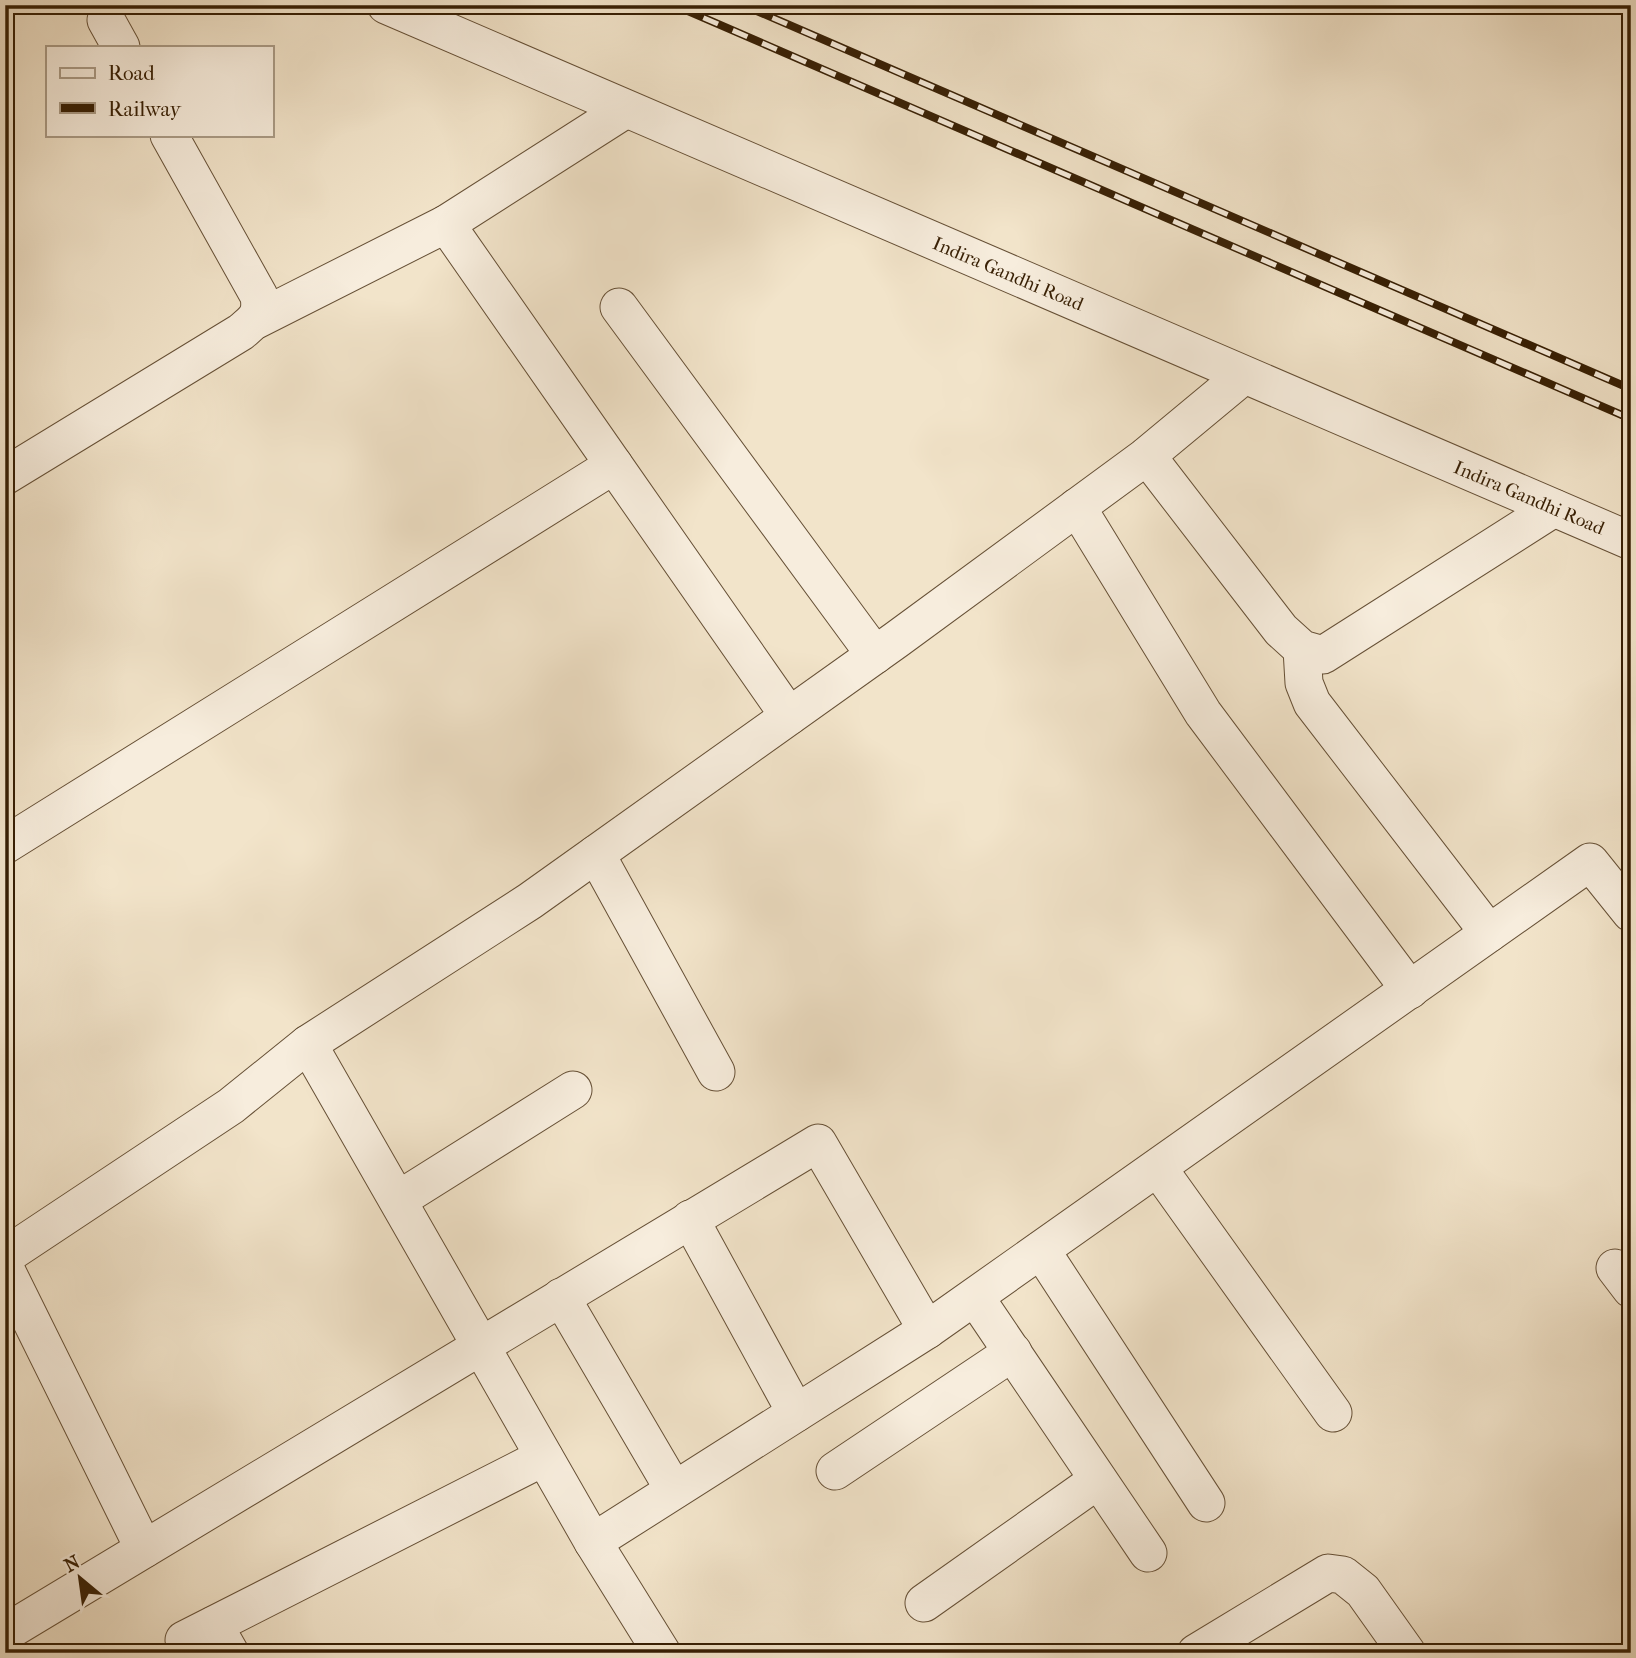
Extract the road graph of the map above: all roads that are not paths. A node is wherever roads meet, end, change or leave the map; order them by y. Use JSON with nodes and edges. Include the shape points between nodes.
{"nodes":[{"id":1,"x":386,"y":5,"type":"edge"},
{"id":2,"x":626,"y":109,"type":"junction"},
{"id":3,"x":170,"y":136,"type":"edge"},
{"id":4,"x":446,"y":224,"type":"junction"},
{"id":5,"x":619,"y":307,"type":"dead end"},
{"id":6,"x":256,"y":320,"type":"junction"},
{"id":7,"x":1244,"y":375,"type":"junction"},
{"id":8,"x":1147,"y":456,"type":"junction"},
{"id":9,"x":614,"y":465,"type":"junction"},
{"id":10,"x":5,"y":476,"type":"edge"},
{"id":11,"x":1077,"y":508,"type":"junction"},
{"id":12,"x":1555,"y":508,"type":"junction"},
{"id":13,"x":1631,"y":541,"type":"edge"},
{"id":14,"x":1302,"y":649,"type":"junction"},
{"id":15,"x":875,"y":655,"type":"junction"},
{"id":16,"x":789,"y":716,"type":"junction"},
{"id":17,"x":8,"y":835,"type":"edge"},
{"id":18,"x":596,"y":854,"type":"junction"},
{"id":19,"x":1631,"y":913,"type":"edge"},
{"id":20,"x":1489,"y":933,"type":"junction"},
{"id":21,"x":1410,"y":990,"type":"junction"},
{"id":22,"x":308,"y":1044,"type":"junction"},
{"id":23,"x":716,"y":1072,"type":"dead end"},
{"id":24,"x":573,"y":1090,"type":"dead end"},
{"id":25,"x":1158,"y":1168,"type":"junction"},
{"id":26,"x":398,"y":1200,"type":"junction"},
{"id":27,"x":690,"y":1219,"type":"junction"},
{"id":28,"x":1041,"y":1250,"type":"junction"},
{"id":29,"x":5,"y":1256,"type":"edge"},
{"id":30,"x":5,"y":1268,"type":"edge"},
{"id":31,"x":561,"y":1297,"type":"junction"},
{"id":32,"x":975,"y":1297,"type":"junction"},
{"id":33,"x":927,"y":1330,"type":"junction"},
{"id":34,"x":481,"y":1345,"type":"junction"},
{"id":35,"x":1013,"y":1352,"type":"junction"},
{"id":36,"x":796,"y":1413,"type":"junction"},
{"id":37,"x":1333,"y":1413,"type":"dead end"},
{"id":38,"x":544,"y":1457,"type":"junction"},
{"id":39,"x":835,"y":1471,"type":"dead end"},
{"id":40,"x":1098,"y":1480,"type":"junction"},
{"id":41,"x":674,"y":1490,"type":"junction"},
{"id":42,"x":1206,"y":1503,"type":"dead end"},
{"id":43,"x":593,"y":1542,"type":"junction"},
{"id":44,"x":144,"y":1549,"type":"junction"},
{"id":45,"x":1147,"y":1553,"type":"dead end"},
{"id":46,"x":924,"y":1603,"type":"dead end"},
{"id":47,"x":5,"y":1633,"type":"edge"},
{"id":48,"x":209,"y":1639,"type":"edge"},
{"id":49,"x":662,"y":1653,"type":"edge"},
{"id":50,"x":1196,"y":1653,"type":"edge"},
{"id":51,"x":1407,"y":1653,"type":"edge"}],
"edges":[{"from":1,"to":2,"type":"street","name":"Indira Gandhi Road"},
{"from":2,"to":4,"type":"street"},
{"from":2,"to":7,"type":"street","name":"Indira Gandhi Road"},
{"from":3,"to":6,"type":"street","via":[[258,296],[261,308]]},
{"from":4,"to":6,"type":"street"},
{"from":4,"to":9,"type":"street"},
{"from":5,"to":15,"type":"street"},
{"from":6,"to":10,"type":"street"},
{"from":7,"to":8,"type":"street"},
{"from":7,"to":12,"type":"street","name":"Indira Gandhi Road"},
{"from":8,"to":11,"type":"street"},
{"from":8,"to":14,"type":"street","via":[[1280,630]]},
{"from":9,"to":16,"type":"street"},
{"from":9,"to":17,"type":"street"},
{"from":11,"to":15,"type":"street"},
{"from":11,"to":21,"type":"street","via":[[1203,713]]},
{"from":12,"to":13,"type":"street","name":"Indira Gandhi Road"},
{"from":12,"to":14,"type":"street","via":[[1323,655]]},
{"from":14,"to":20,"type":"street","via":[[1304,683],[1312,704]]},
{"from":15,"to":16,"type":"street"},
{"from":16,"to":18,"type":"street"},
{"from":18,"to":22,"type":"street"},
{"from":18,"to":23,"type":"street"},
{"from":19,"to":20,"type":"street","via":[[1590,862]]},
{"from":20,"to":21,"type":"street"},
{"from":21,"to":25,"type":"street"},
{"from":22,"to":26,"type":"street"},
{"from":22,"to":29,"type":"street","via":[[231,1106]]},
{"from":24,"to":26,"type":"street"},
{"from":25,"to":28,"type":"street"},
{"from":25,"to":37,"type":"street"},
{"from":26,"to":34,"type":"street"},
{"from":27,"to":31,"type":"street"},
{"from":27,"to":33,"type":"street","via":[[818,1143]]},
{"from":27,"to":36,"type":"street"},
{"from":28,"to":32,"type":"street"},
{"from":28,"to":42,"type":"street"},
{"from":30,"to":44,"type":"street"},
{"from":31,"to":34,"type":"street"},
{"from":31,"to":41,"type":"street"},
{"from":32,"to":33,"type":"street"},
{"from":32,"to":35,"type":"street"},
{"from":33,"to":36,"type":"street"},
{"from":34,"to":38,"type":"street"},
{"from":34,"to":44,"type":"street"},
{"from":35,"to":39,"type":"street"},
{"from":35,"to":40,"type":"street"},
{"from":36,"to":41,"type":"street"},
{"from":38,"to":43,"type":"street"},
{"from":38,"to":48,"type":"street"},
{"from":40,"to":45,"type":"street"},
{"from":40,"to":46,"type":"street"},
{"from":41,"to":43,"type":"street"},
{"from":43,"to":49,"type":"street"},
{"from":44,"to":47,"type":"street"},
{"from":50,"to":51,"type":"street","via":[[1328,1573],[1343,1576],[1363,1591]]}]}
